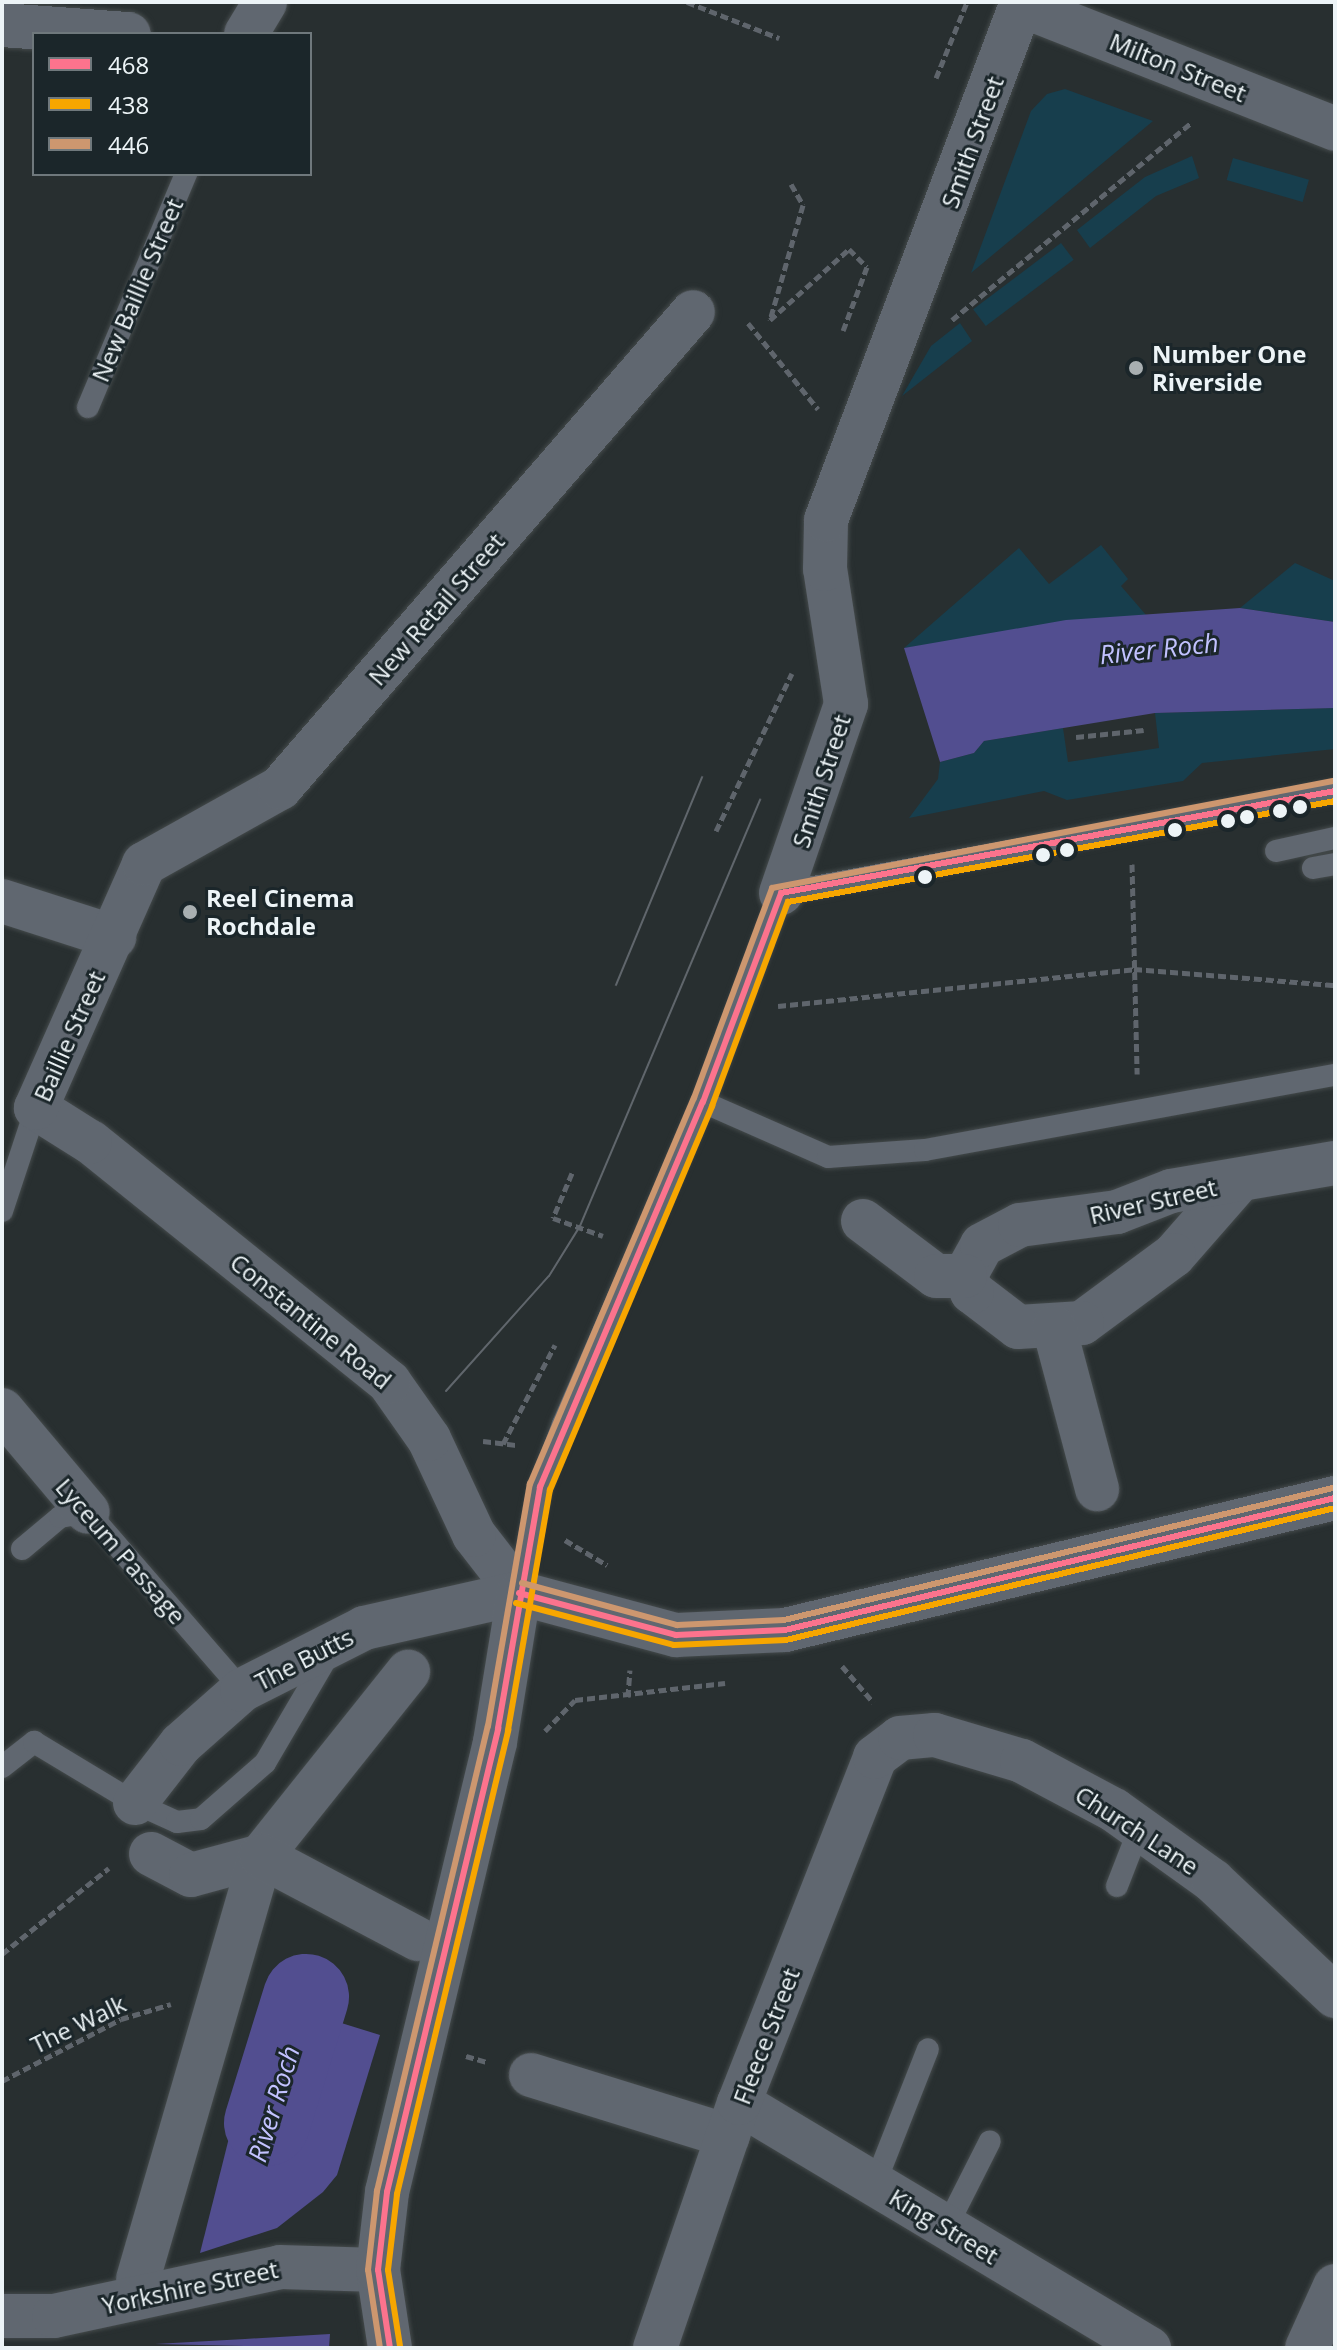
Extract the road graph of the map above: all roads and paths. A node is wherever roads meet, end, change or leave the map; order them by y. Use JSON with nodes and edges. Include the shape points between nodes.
{"nodes":[{"id":1,"x":265,"y":2,"type":"edge"},
{"id":2,"x":687,"y":2,"type":"edge"},
{"id":3,"x":967,"y":2,"type":"edge"},
{"id":4,"x":1022,"y":3,"type":"edge"},
{"id":5,"x":2,"y":25,"type":"edge"},
{"id":6,"x":101,"y":32,"type":"edge"},
{"id":7,"x":247,"y":32,"type":"edge"},
{"id":8,"x":779,"y":38,"type":"dead end"},
{"id":9,"x":936,"y":78,"type":"dead end"},
{"id":10,"x":1232,"y":88,"type":"junction"},
{"id":11,"x":1335,"y":129,"type":"edge"},
{"id":12,"x":185,"y":176,"type":"edge"},
{"id":13,"x":791,"y":184,"type":"dead end"},
{"id":14,"x":693,"y":312,"type":"dead end"},
{"id":15,"x":748,"y":323,"type":"dead end"},
{"id":16,"x":938,"y":332,"type":"dead end"},
{"id":17,"x":837,"y":348,"type":"dead end"},
{"id":18,"x":88,"y":407,"type":"dead end"},
{"id":19,"x":815,"y":407,"type":"dead end"},
{"id":20,"x":835,"y":626,"type":"junction"},
{"id":21,"x":1144,"y":730,"type":"dead end"},
{"id":22,"x":1076,"y":737,"type":"dead end"},
{"id":23,"x":1335,"y":791,"type":"edge"},
{"id":24,"x":716,"y":831,"type":"dead end"},
{"id":25,"x":1335,"y":838,"type":"edge"},
{"id":26,"x":1276,"y":851,"type":"dead end"},
{"id":27,"x":144,"y":864,"type":"joint"},
{"id":28,"x":781,"y":893,"type":"junction"},
{"id":29,"x":2,"y":901,"type":"edge"},
{"id":30,"x":114,"y":937,"type":"junction"},
{"id":31,"x":1335,"y":985,"type":"edge"},
{"id":32,"x":773,"y":1007,"type":"dead end"},
{"id":33,"x":1335,"y":1060,"type":"edge"},
{"id":34,"x":1335,"y":1075,"type":"edge"},
{"id":35,"x":1307,"y":1080,"type":"junction"},
{"id":36,"x":703,"y":1102,"type":"junction"},
{"id":37,"x":36,"y":1108,"type":"junction"},
{"id":38,"x":1335,"y":1163,"type":"edge"},
{"id":39,"x":572,"y":1173,"type":"dead end"},
{"id":40,"x":1237,"y":1183,"type":"junction"},
{"id":41,"x":2,"y":1211,"type":"edge"},
{"id":42,"x":863,"y":1221,"type":"dead end"},
{"id":43,"x":603,"y":1236,"type":"dead end"},
{"id":44,"x":965,"y":1276,"type":"junction"},
{"id":45,"x":1054,"y":1327,"type":"junction"},
{"id":46,"x":562,"y":1331,"type":"dead end"},
{"id":47,"x":2,"y":1410,"type":"edge"},
{"id":48,"x":503,"y":1444,"type":"junction"},
{"id":49,"x":530,"y":1446,"type":"dead end"},
{"id":50,"x":440,"y":1461,"type":"junction"},
{"id":51,"x":1097,"y":1489,"type":"dead end"},
{"id":52,"x":1335,"y":1498,"type":"edge"},
{"id":53,"x":88,"y":1512,"type":"junction"},
{"id":54,"x":565,"y":1526,"type":"dead end"},
{"id":55,"x":22,"y":1549,"type":"dead end"},
{"id":56,"x":614,"y":1568,"type":"dead end"},
{"id":57,"x":519,"y":1593,"type":"junction"},
{"id":58,"x":338,"y":1638,"type":"junction"},
{"id":59,"x":831,"y":1667,"type":"dead end"},
{"id":60,"x":408,"y":1672,"type":"dead end"},
{"id":61,"x":630,"y":1672,"type":"dead end"},
{"id":62,"x":738,"y":1681,"type":"dead end"},
{"id":63,"x":242,"y":1690,"type":"junction"},
{"id":64,"x":628,"y":1697,"type":"junction"},
{"id":65,"x":544,"y":1733,"type":"dead end"},
{"id":66,"x":900,"y":1738,"type":"junction"},
{"id":67,"x":2,"y":1767,"type":"edge"},
{"id":68,"x":147,"y":1823,"type":"junction"},
{"id":69,"x":1140,"y":1827,"type":"junction"},
{"id":70,"x":261,"y":1856,"type":"junction"},
{"id":71,"x":1117,"y":1886,"type":"dead end"},
{"id":72,"x":418,"y":1939,"type":"dead end"},
{"id":73,"x":2,"y":1954,"type":"edge"},
{"id":74,"x":1335,"y":1996,"type":"edge"},
{"id":75,"x":172,"y":2004,"type":"dead end"},
{"id":76,"x":427,"y":2045,"type":"junction"},
{"id":77,"x":928,"y":2049,"type":"dead end"},
{"id":78,"x":531,"y":2075,"type":"joint"},
{"id":79,"x":2,"y":2081,"type":"edge"},
{"id":80,"x":733,"y":2120,"type":"junction"},
{"id":81,"x":990,"y":2141,"type":"dead end"},
{"id":82,"x":874,"y":2186,"type":"junction"},
{"id":83,"x":946,"y":2228,"type":"junction"},
{"id":84,"x":378,"y":2270,"type":"junction"},
{"id":85,"x":138,"y":2279,"type":"dead end"},
{"id":86,"x":1335,"y":2286,"type":"edge"},
{"id":87,"x":2,"y":2316,"type":"edge"},
{"id":88,"x":390,"y":2348,"type":"edge"},
{"id":89,"x":655,"y":2348,"type":"edge"},
{"id":90,"x":1149,"y":2348,"type":"edge"},
{"id":91,"x":1307,"y":2348,"type":"edge"}],
"edges":[{"from":1,"to":7,"type":"street"},
{"from":2,"to":8,"type":"path"},
{"from":3,"to":9,"type":"path"},
{"from":4,"to":10,"type":"street","name":"Milton Street"},
{"from":4,"to":20,"type":"street","name":"Smith Street","via":[[826,520]]},
{"from":5,"to":6,"type":"street"},
{"from":10,"to":11,"type":"street","name":"Milton Street"},
{"from":10,"to":16,"type":"path"},
{"from":12,"to":18,"type":"lane","name":"New Baillie Street"},
{"from":13,"to":17,"type":"path","via":[[803,205],[770,320],[849,249],[867,267]]},
{"from":14,"to":27,"type":"street","name":"New Retail Street","via":[[280,788]]},
{"from":15,"to":19,"type":"path"},
{"from":20,"to":24,"type":"path","via":[[803,653]]},
{"from":20,"to":28,"type":"street","name":"Smith Street","via":[[846,704]]},
{"from":21,"to":22,"type":"path"},
{"from":23,"to":28,"type":"lane"},
{"from":25,"to":26,"type":"lane"},
{"from":27,"to":30,"type":"street","name":"Baillie Street"},
{"from":28,"to":36,"type":"lane","name":"Smith Street"},
{"from":29,"to":30,"type":"street"},
{"from":30,"to":37,"type":"street","name":"Baillie Street"},
{"from":31,"to":32,"type":"path","via":[[1134,969]]},
{"from":33,"to":35,"type":"lane"},
{"from":34,"to":35,"type":"lane"},
{"from":35,"to":36,"type":"lane","via":[[925,1150],[828,1157]]},
{"from":36,"to":57,"type":"lane","name":"Smith Street","via":[[540,1487]]},
{"from":37,"to":41,"type":"lane","name":"Baillie Street"},
{"from":37,"to":50,"type":"street","name":"Constantine Road","via":[[90,1142],[389,1382]]},
{"from":38,"to":40,"type":"street","name":"River Street"},
{"from":39,"to":43,"type":"path","via":[[553,1218]]},
{"from":40,"to":44,"type":"street","name":"River Street","via":[[1171,1191],[1117,1212],[1020,1225],[982,1245]]},
{"from":40,"to":45,"type":"street","name":"River Street","via":[[1174,1255],[1123,1297],[1082,1323]]},
{"from":42,"to":44,"type":"street","via":[[936,1276]]},
{"from":44,"to":45,"type":"street","name":"River Street","via":[[972,1292],[1018,1327]]},
{"from":45,"to":51,"type":"street"},
{"from":46,"to":48,"type":"path"},
{"from":47,"to":53,"type":"street","name":"Lyceum Passage"},
{"from":48,"to":49,"type":"path"},
{"from":48,"to":50,"type":"path","via":[[470,1440]]},
{"from":50,"to":57,"type":"street","name":"Constantine Road","via":[[474,1535]]},
{"from":52,"to":57,"type":"street","via":[[785,1630],[676,1635]]},
{"from":53,"to":55,"type":"lane","via":[[60,1517]]},
{"from":53,"to":63,"type":"lane","name":"Lyceum Passage"},
{"from":54,"to":56,"type":"path","via":[[575,1550]]},
{"from":57,"to":58,"type":"street","name":"The Butts"},
{"from":57,"to":76,"type":"street","via":[[498,1728]]},
{"from":58,"to":63,"type":"street","name":"The Butts"},
{"from":58,"to":68,"type":"lane","via":[[285,1732],[238,1793],[201,1819]]},
{"from":59,"to":66,"type":"path","via":[[847,1665]]},
{"from":60,"to":70,"type":"street"},
{"from":61,"to":64,"type":"path"},
{"from":62,"to":64,"type":"path"},
{"from":63,"to":68,"type":"street","name":"The Butts","via":[[181,1744]]},
{"from":64,"to":65,"type":"path","via":[[575,1700]]},
{"from":66,"to":69,"type":"street","name":"Church Lane","via":[[935,1735],[1022,1761]]},
{"from":66,"to":80,"type":"street","name":"Fleece Street","via":[[875,1757]]},
{"from":67,"to":68,"type":"lane","via":[[34,1742]]},
{"from":68,"to":70,"type":"street","via":[[191,1875]]},
{"from":68,"to":73,"type":"path","via":[[112,1866]]},
{"from":69,"to":71,"type":"lane"},
{"from":69,"to":74,"type":"street","name":"Church Lane","via":[[1213,1881]]},
{"from":70,"to":72,"type":"street"},
{"from":70,"to":85,"type":"street"},
{"from":75,"to":79,"type":"path","name":"The Walk","via":[[121,2019]]},
{"from":76,"to":78,"type":"path"},
{"from":76,"to":84,"type":"street","via":[[387,2192]]},
{"from":77,"to":82,"type":"lane"},
{"from":78,"to":80,"type":"street","name":"King Street"},
{"from":80,"to":82,"type":"street","name":"King Street"},
{"from":80,"to":89,"type":"street","name":"Fleece Street"},
{"from":81,"to":83,"type":"lane"},
{"from":82,"to":83,"type":"street","name":"King Street"},
{"from":83,"to":90,"type":"street","name":"King Street"},
{"from":84,"to":87,"type":"street","name":"Yorkshire Street","via":[[280,2267],[54,2316]]},
{"from":84,"to":88,"type":"street"},
{"from":86,"to":91,"type":"street"}]}
